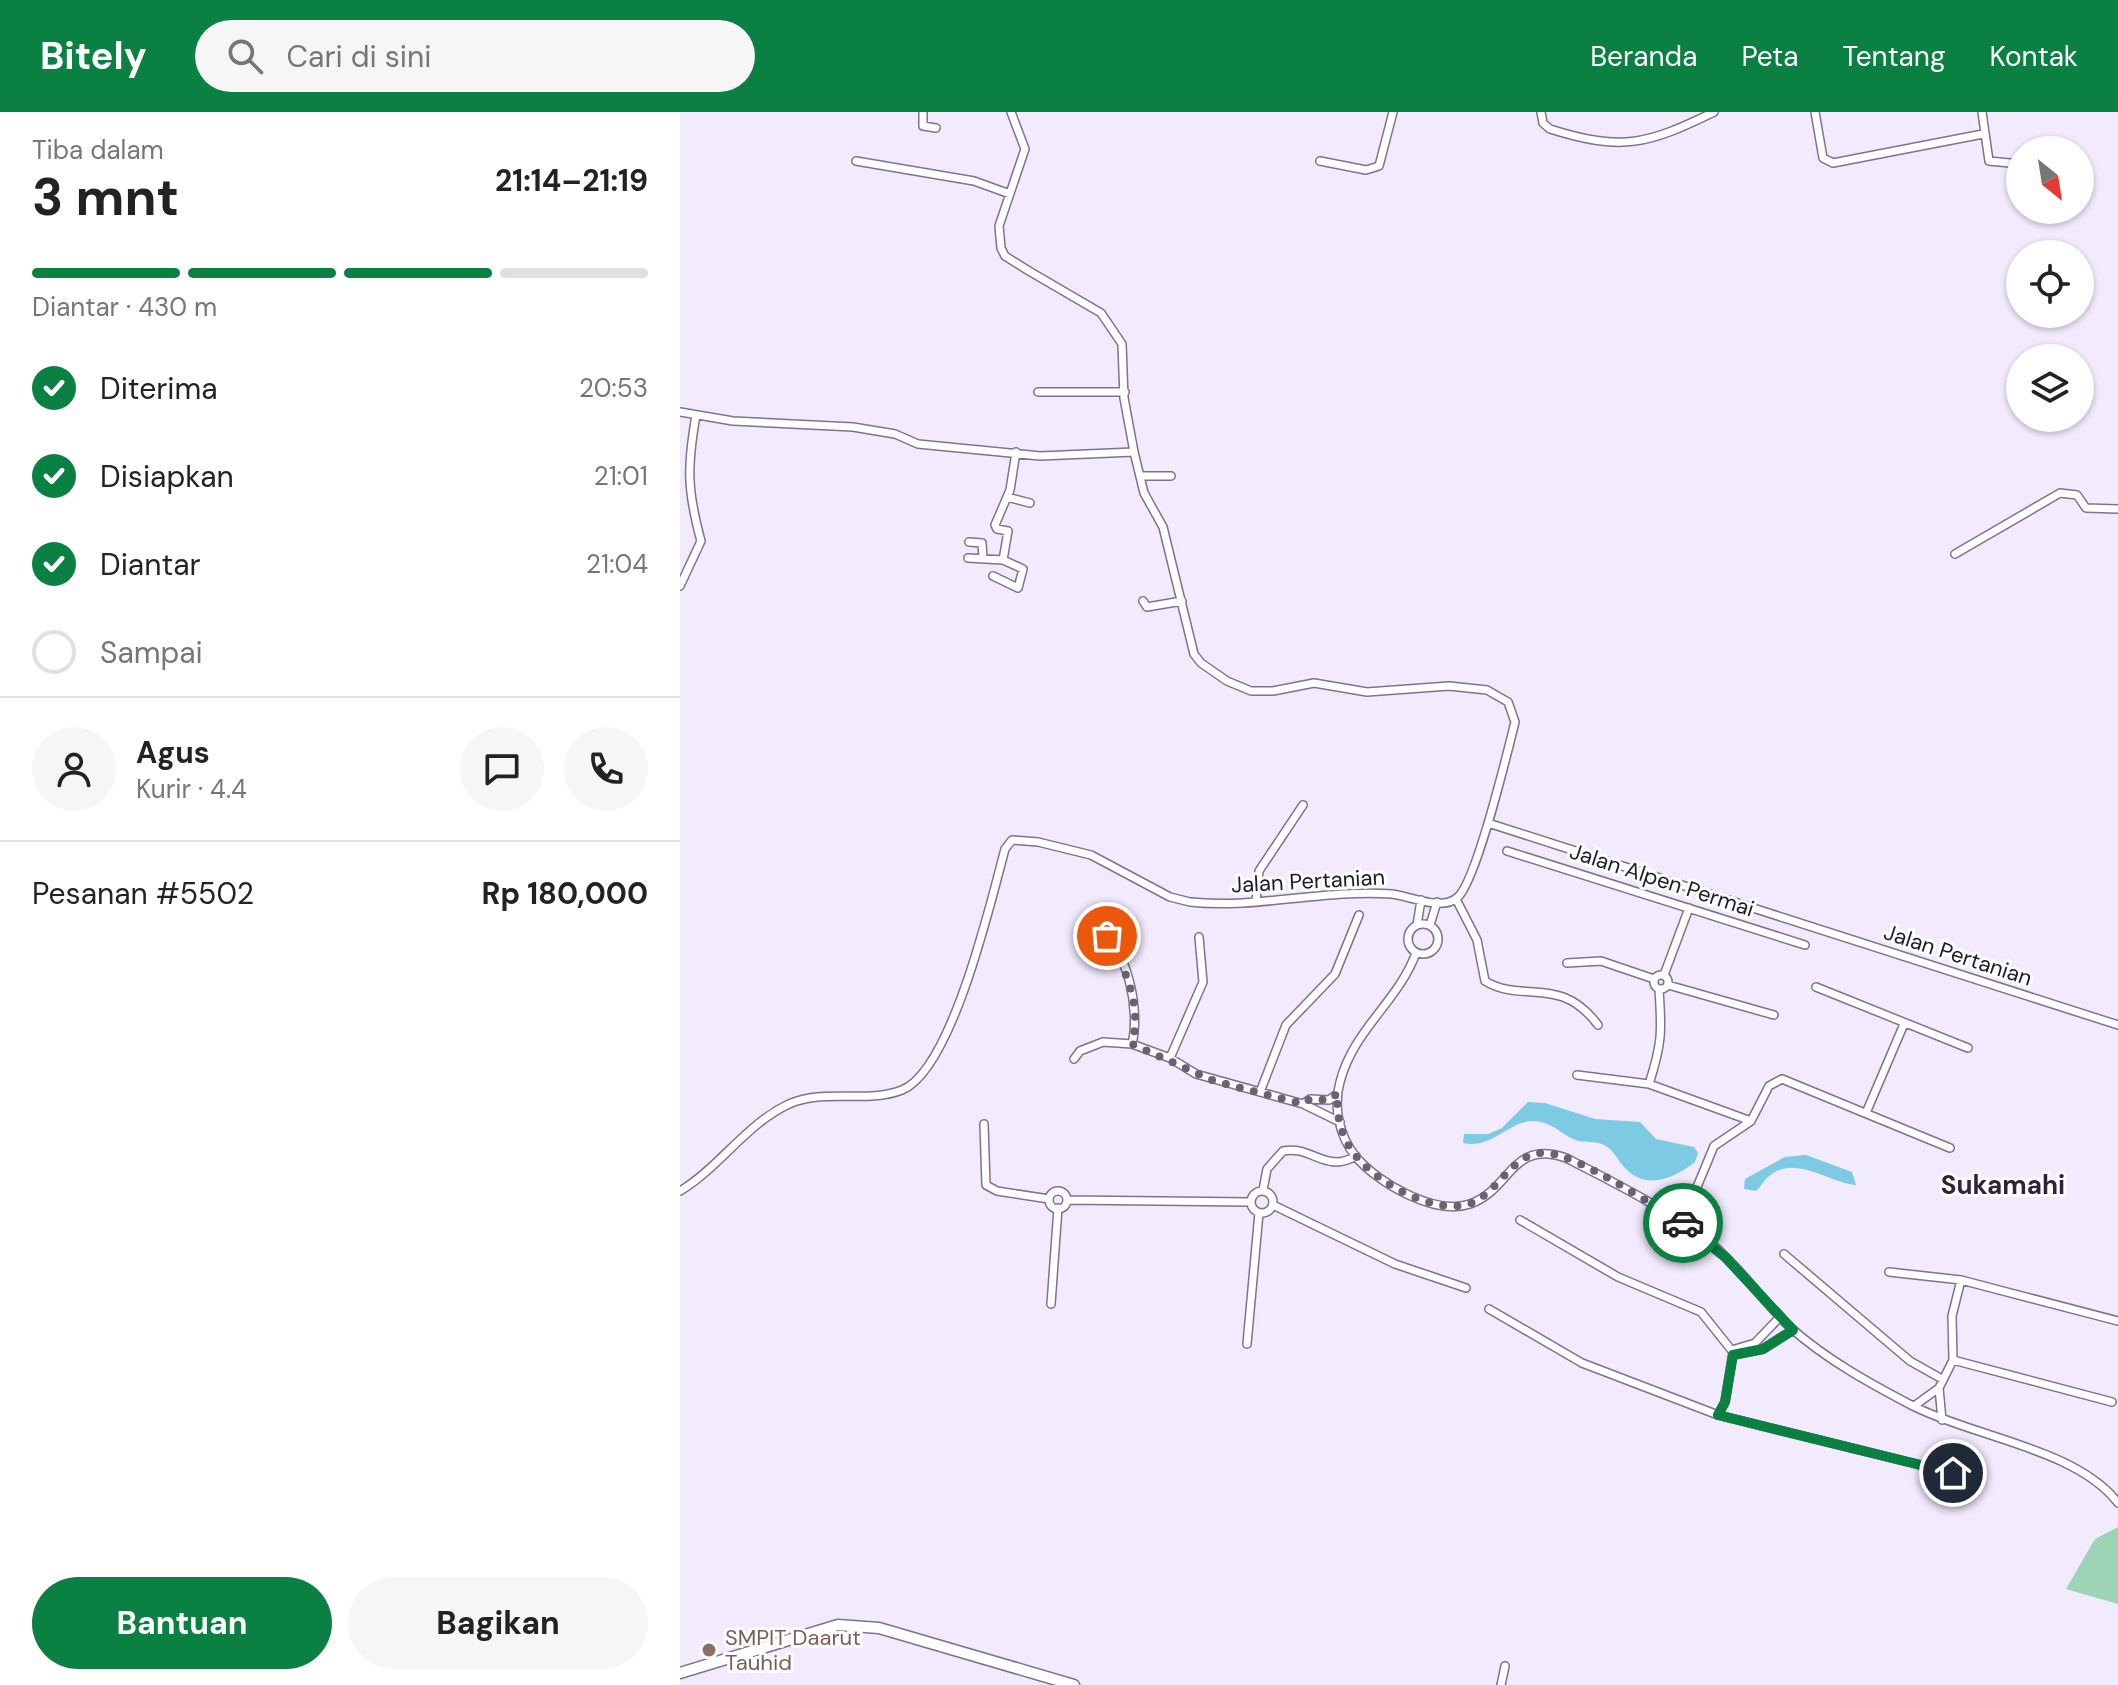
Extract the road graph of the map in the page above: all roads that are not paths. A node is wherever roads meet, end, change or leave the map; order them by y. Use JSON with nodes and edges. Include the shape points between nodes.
{"nodes":[{"id":1,"x":923,"y":112,"type":"edge"},
{"id":2,"x":1011,"y":112,"type":"edge"},
{"id":3,"x":1393,"y":112,"type":"edge"},
{"id":4,"x":1541,"y":112,"type":"edge"},
{"id":5,"x":1714,"y":112,"type":"edge"},
{"id":6,"x":1815,"y":112,"type":"edge"},
{"id":7,"x":1982,"y":112,"type":"edge"},
{"id":8,"x":936,"y":128,"type":"dead end"},
{"id":9,"x":1983,"y":134,"type":"junction"},
{"id":10,"x":856,"y":161,"type":"dead end"},
{"id":11,"x":1320,"y":161,"type":"dead end"},
{"id":12,"x":2006,"y":163,"type":"edge"},
{"id":13,"x":1010,"y":194,"type":"junction"},
{"id":14,"x":1038,"y":392,"type":"dead end"},
{"id":15,"x":1125,"y":392,"type":"junction"},
{"id":16,"x":680,"y":412,"type":"edge"},
{"id":17,"x":696,"y":415,"type":"junction"},
{"id":18,"x":1016,"y":452,"type":"junction"},
{"id":19,"x":1134,"y":452,"type":"junction"},
{"id":20,"x":1140,"y":476,"type":"junction"},
{"id":21,"x":1171,"y":476,"type":"dead end"},
{"id":22,"x":1007,"y":497,"type":"junction"},
{"id":23,"x":1030,"y":503,"type":"dead end"},
{"id":24,"x":2118,"y":509,"type":"edge"},
{"id":25,"x":969,"y":542,"type":"dead end"},
{"id":26,"x":1955,"y":554,"type":"dead end"},
{"id":27,"x":968,"y":558,"type":"dead end"},
{"id":28,"x":983,"y":558,"type":"junction"},
{"id":29,"x":1003,"y":560,"type":"junction"},
{"id":30,"x":993,"y":576,"type":"dead end"},
{"id":31,"x":680,"y":586,"type":"edge"},
{"id":32,"x":1143,"y":601,"type":"dead end"},
{"id":33,"x":1182,"y":601,"type":"junction"},
{"id":34,"x":1303,"y":805,"type":"dead end"},
{"id":35,"x":1488,"y":823,"type":"junction"},
{"id":36,"x":1507,"y":851,"type":"dead end"},
{"id":37,"x":1456,"y":899,"type":"junction"},
{"id":38,"x":1421,"y":900,"type":"junction"},
{"id":39,"x":1256,"y":901,"type":"junction"},
{"id":40,"x":1437,"y":902,"type":"junction"},
{"id":41,"x":1689,"y":908,"type":"junction"},
{"id":42,"x":1359,"y":915,"type":"dead end"},
{"id":43,"x":1417,"y":925,"type":"junction"},
{"id":44,"x":1430,"y":925,"type":"junction"},
{"id":45,"x":1099,"y":931,"type":"dead end"},
{"id":46,"x":1199,"y":937,"type":"dead end"},
{"id":47,"x":1805,"y":945,"type":"dead end"},
{"id":48,"x":1416,"y":953,"type":"junction"},
{"id":49,"x":1567,"y":963,"type":"dead end"},
{"id":50,"x":1664,"y":975,"type":"junction"},
{"id":51,"x":1654,"y":979,"type":"junction"},
{"id":52,"x":1668,"y":985,"type":"junction"},
{"id":53,"x":1816,"y":987,"type":"dead end"},
{"id":54,"x":1659,"y":990,"type":"junction"},
{"id":55,"x":1774,"y":1015,"type":"dead end"},
{"id":56,"x":1904,"y":1024,"type":"junction"},
{"id":57,"x":1598,"y":1025,"type":"dead end"},
{"id":58,"x":2118,"y":1025,"type":"edge"},
{"id":59,"x":1132,"y":1044,"type":"junction"},
{"id":60,"x":1968,"y":1048,"type":"dead end"},
{"id":61,"x":1170,"y":1058,"type":"junction"},
{"id":62,"x":1074,"y":1059,"type":"dead end"},
{"id":63,"x":1577,"y":1075,"type":"dead end"},
{"id":64,"x":1649,"y":1084,"type":"junction"},
{"id":65,"x":1260,"y":1092,"type":"junction"},
{"id":66,"x":1338,"y":1093,"type":"junction"},
{"id":67,"x":1303,"y":1104,"type":"junction"},
{"id":68,"x":1866,"y":1113,"type":"junction"},
{"id":69,"x":1751,"y":1121,"type":"junction"},
{"id":70,"x":1340,"y":1122,"type":"junction"},
{"id":71,"x":984,"y":1124,"type":"dead end"},
{"id":72,"x":1950,"y":1148,"type":"dead end"},
{"id":73,"x":1356,"y":1156,"type":"junction"},
{"id":74,"x":1263,"y":1190,"type":"junction"},
{"id":75,"x":680,"y":1191,"type":"edge"},
{"id":76,"x":1049,"y":1199,"type":"junction"},
{"id":77,"x":1067,"y":1200,"type":"junction"},
{"id":78,"x":1250,"y":1202,"type":"junction"},
{"id":79,"x":1273,"y":1205,"type":"junction"},
{"id":80,"x":1058,"y":1208,"type":"junction"},
{"id":81,"x":1259,"y":1213,"type":"junction"},
{"id":82,"x":1520,"y":1220,"type":"dead end"},
{"id":83,"x":1682,"y":1223,"type":"junction"},
{"id":84,"x":1784,"y":1254,"type":"dead end"},
{"id":85,"x":1889,"y":1272,"type":"dead end"},
{"id":86,"x":1961,"y":1280,"type":"junction"},
{"id":87,"x":1466,"y":1288,"type":"dead end"},
{"id":88,"x":1051,"y":1304,"type":"dead end"},
{"id":89,"x":1489,"y":1309,"type":"dead end"},
{"id":90,"x":1780,"y":1317,"type":"junction"},
{"id":91,"x":2118,"y":1321,"type":"edge"},
{"id":92,"x":1793,"y":1330,"type":"junction"},
{"id":93,"x":1247,"y":1344,"type":"dead end"},
{"id":94,"x":1733,"y":1353,"type":"junction"},
{"id":95,"x":1953,"y":1360,"type":"junction"},
{"id":96,"x":1942,"y":1379,"type":"junction"},
{"id":97,"x":1939,"y":1388,"type":"junction"},
{"id":98,"x":2112,"y":1402,"type":"dead end"},
{"id":99,"x":1914,"y":1406,"type":"junction"},
{"id":100,"x":1718,"y":1415,"type":"junction"},
{"id":101,"x":1942,"y":1420,"type":"junction"},
{"id":102,"x":1953,"y":1473,"type":"dead end"},
{"id":103,"x":2118,"y":1503,"type":"edge"},
{"id":104,"x":1505,"y":1666,"type":"dead end"},
{"id":105,"x":680,"y":1673,"type":"edge"},
{"id":106,"x":1074,"y":1685,"type":"edge"},
{"id":107,"x":1501,"y":1685,"type":"edge"}],
"edges":[{"from":1,"to":8,"type":"street","via":[[923,126]]},
{"from":2,"to":13,"type":"street","via":[[1025,149]]},
{"from":3,"to":11,"type":"street","via":[[1379,166],[1366,170]]},
{"from":4,"to":5,"type":"street","via":[[1550,129],[1610,143],[1644,142]]},
{"from":6,"to":9,"type":"street","via":[[1823,158],[1833,163]]},
{"from":7,"to":9,"type":"street"},
{"from":9,"to":12,"type":"street","via":[[1989,161]]},
{"from":10,"to":13,"type":"street","via":[[974,181]]},
{"from":13,"to":15,"type":"street","via":[[999,226],[1002,252],[1101,313],[1122,344]]},
{"from":14,"to":15,"type":"street"},
{"from":15,"to":19,"type":"street"},
{"from":16,"to":17,"type":"street"},
{"from":17,"to":18,"type":"street","via":[[853,427],[918,444]]},
{"from":17,"to":31,"type":"street","via":[[688,462],[693,518],[701,541]]},
{"from":18,"to":19,"type":"street","via":[[1058,458]]},
{"from":18,"to":22,"type":"street"},
{"from":19,"to":20,"type":"street"},
{"from":20,"to":21,"type":"street"},
{"from":20,"to":33,"type":"street","via":[[1163,527]]},
{"from":22,"to":23,"type":"street"},
{"from":22,"to":29,"type":"street","via":[[995,525],[1008,531]]},
{"from":24,"to":26,"type":"street","via":[[2086,508],[2077,495],[2060,493]]},
{"from":25,"to":28,"type":"street","via":[[982,543]]},
{"from":27,"to":28,"type":"street"},
{"from":28,"to":29,"type":"street"},
{"from":29,"to":30,"type":"street","via":[[1023,569],[1018,588]]},
{"from":32,"to":33,"type":"street","via":[[1147,607]]},
{"from":33,"to":35,"type":"street","via":[[1194,654],[1227,681],[1251,691],[1314,683],[1367,692],[1449,686],[1499,696],[1513,711],[1515,722]]},
{"from":34,"to":39,"type":"street","via":[[1259,871]]},
{"from":35,"to":37,"type":"street"},
{"from":35,"to":58,"type":"street","name":"Jalan Pertanian"},
{"from":36,"to":41,"type":"street","name":"Jalan Alpen Permai"},
{"from":37,"to":40,"type":"street","name":"Jalan Pertanian"},
{"from":37,"to":57,"type":"street","via":[[1477,940],[1485,981],[1562,996]]},
{"from":38,"to":39,"type":"street","name":"Jalan Pertanian","via":[[1391,894]]},
{"from":38,"to":40,"type":"street","name":"Jalan Pertanian"},
{"from":38,"to":43,"type":"street"},
{"from":39,"to":75,"type":"street","name":"Jalan Pertanian","via":[[1181,901],[1091,855],[1012,840],[950,1025],[922,1077],[895,1092],[791,1103]]},
{"from":40,"to":44,"type":"street"},
{"from":41,"to":47,"type":"street","name":"Jalan Alpen Permai"},
{"from":41,"to":50,"type":"street"},
{"from":42,"to":65,"type":"street","via":[[1335,974],[1286,1025]]},
{"from":43,"to":44,"type":"street"},
{"from":43,"to":48,"type":"street","via":[[1408,939]]},
{"from":44,"to":48,"type":"street","via":[[1437,944],[1429,953]]},
{"from":45,"to":59,"type":"street","via":[[1107,936],[1130,979],[1136,1029]]},
{"from":46,"to":61,"type":"street","via":[[1203,982]]},
{"from":48,"to":66,"type":"street","via":[[1402,984],[1353,1046]]},
{"from":49,"to":51,"type":"street","via":[[1601,961]]},
{"from":50,"to":51,"type":"street"},
{"from":50,"to":52,"type":"street"},
{"from":51,"to":54,"type":"street"},
{"from":52,"to":54,"type":"street"},
{"from":52,"to":55,"type":"street"},
{"from":53,"to":56,"type":"street"},
{"from":54,"to":64,"type":"street","via":[[1662,1046]]},
{"from":56,"to":60,"type":"street"},
{"from":56,"to":68,"type":"street"},
{"from":59,"to":61,"type":"street"},
{"from":59,"to":62,"type":"street","via":[[1103,1042]]},
{"from":61,"to":65,"type":"street","via":[[1196,1074]]},
{"from":63,"to":64,"type":"street"},
{"from":64,"to":69,"type":"street"},
{"from":65,"to":67,"type":"street"},
{"from":66,"to":67,"type":"street"},
{"from":66,"to":70,"type":"street"},
{"from":67,"to":70,"type":"street"},
{"from":68,"to":69,"type":"street","via":[[1782,1079],[1769,1086]]},
{"from":68,"to":72,"type":"street"},
{"from":69,"to":83,"type":"street","via":[[1718,1140]]},
{"from":70,"to":73,"type":"street"},
{"from":71,"to":76,"type":"street","via":[[986,1185]]},
{"from":73,"to":74,"type":"street","via":[[1336,1163],[1283,1151],[1267,1169]]},
{"from":73,"to":83,"type":"street","via":[[1399,1188],[1444,1205],[1481,1198],[1531,1155],[1556,1155]]},
{"from":74,"to":78,"type":"street"},
{"from":74,"to":79,"type":"street"},
{"from":76,"to":77,"type":"street","via":[[1058,1191]]},
{"from":76,"to":80,"type":"street"},
{"from":77,"to":78,"type":"street"},
{"from":77,"to":80,"type":"street"},
{"from":78,"to":81,"type":"street"},
{"from":79,"to":81,"type":"street"},
{"from":79,"to":87,"type":"street","via":[[1395,1264]]},
{"from":80,"to":88,"type":"street"},
{"from":81,"to":93,"type":"street"},
{"from":82,"to":94,"type":"street","via":[[1604,1270],[1701,1312]]},
{"from":83,"to":90,"type":"street","via":[[1725,1257]]},
{"from":84,"to":96,"type":"street","via":[[1910,1361]]},
{"from":85,"to":86,"type":"street"},
{"from":86,"to":91,"type":"street"},
{"from":86,"to":95,"type":"street","via":[[1952,1316]]},
{"from":89,"to":100,"type":"street","via":[[1582,1363]]},
{"from":90,"to":92,"type":"street"},
{"from":90,"to":94,"type":"street","via":[[1755,1343]]},
{"from":92,"to":94,"type":"street","via":[[1763,1349]]},
{"from":92,"to":99,"type":"street","via":[[1853,1373]]},
{"from":94,"to":100,"type":"street"},
{"from":95,"to":96,"type":"street"},
{"from":95,"to":98,"type":"street"},
{"from":96,"to":97,"type":"street"},
{"from":97,"to":99,"type":"street"},
{"from":97,"to":101,"type":"street"},
{"from":99,"to":101,"type":"street"},
{"from":100,"to":102,"type":"street"},
{"from":101,"to":103,"type":"street","via":[[2057,1461],[2106,1487]]},
{"from":104,"to":107,"type":"street"},
{"from":105,"to":106,"type":"street","via":[[838,1625],[879,1628]]}]}
